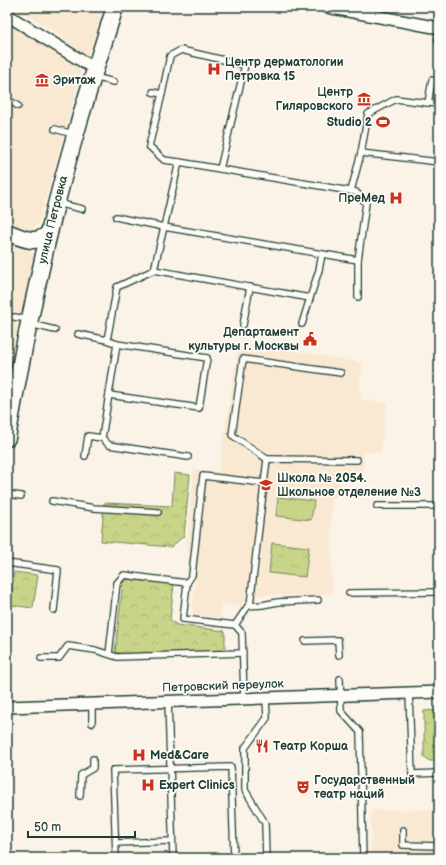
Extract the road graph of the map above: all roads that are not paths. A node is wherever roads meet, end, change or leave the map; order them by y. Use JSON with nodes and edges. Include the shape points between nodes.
{"nodes":[{"id":1,"x":115,"y":7,"type":"edge"},
{"id":2,"x":327,"y":7,"type":"edge"},
{"id":3,"x":7,"y":15,"type":"edge"},
{"id":4,"x":439,"y":28,"type":"edge"},
{"id":5,"x":94,"y":73,"type":"junction"},
{"id":6,"x":432,"y":80,"type":"dead end"},
{"id":7,"x":114,"y":82,"type":"dead end"},
{"id":8,"x":154,"y":92,"type":"dead end"},
{"id":9,"x":162,"y":94,"type":"junction"},
{"id":10,"x":7,"y":99,"type":"edge"},
{"id":11,"x":428,"y":103,"type":"junction"},
{"id":12,"x":439,"y":104,"type":"edge"},
{"id":13,"x":18,"y":106,"type":"dead end"},
{"id":14,"x":55,"y":129,"type":"dead end"},
{"id":15,"x":76,"y":134,"type":"junction"},
{"id":16,"x":361,"y":153,"type":"junction"},
{"id":17,"x":179,"y":162,"type":"junction"},
{"id":18,"x":439,"y":162,"type":"edge"},
{"id":19,"x":220,"y":169,"type":"junction"},
{"id":20,"x":351,"y":191,"type":"junction"},
{"id":21,"x":57,"y":203,"type":"junction"},
{"id":22,"x":82,"y":209,"type":"dead end"},
{"id":23,"x":116,"y":217,"type":"dead end"},
{"id":24,"x":164,"y":227,"type":"junction"},
{"id":25,"x":7,"y":232,"type":"edge"},
{"id":26,"x":49,"y":233,"type":"junction"},
{"id":27,"x":322,"y":254,"type":"junction"},
{"id":28,"x":358,"y":260,"type":"junction"},
{"id":29,"x":154,"y":270,"type":"junction"},
{"id":30,"x":250,"y":287,"type":"junction"},
{"id":31,"x":358,"y":297,"type":"dead end"},
{"id":32,"x":310,"y":298,"type":"junction"},
{"id":33,"x":14,"y":316,"type":"dead end"},
{"id":34,"x":30,"y":322,"type":"junction"},
{"id":35,"x":302,"y":324,"type":"dead end"},
{"id":36,"x":243,"y":325,"type":"dead end"},
{"id":37,"x":55,"y":330,"type":"dead end"},
{"id":38,"x":78,"y":334,"type":"dead end"},
{"id":39,"x":107,"y":340,"type":"junction"},
{"id":40,"x":117,"y":344,"type":"junction"},
{"id":41,"x":341,"y":373,"type":"dead end"},
{"id":42,"x":109,"y":395,"type":"junction"},
{"id":43,"x":8,"y":432,"type":"edge"},
{"id":44,"x":102,"y":438,"type":"junction"},
{"id":45,"x":85,"y":456,"type":"dead end"},
{"id":46,"x":188,"y":457,"type":"dead end"},
{"id":47,"x":267,"y":458,"type":"junction"},
{"id":48,"x":357,"y":460,"type":"dead end"},
{"id":49,"x":264,"y":483,"type":"junction"},
{"id":50,"x":7,"y":494,"type":"edge"},
{"id":51,"x":21,"y":496,"type":"dead end"},
{"id":52,"x":52,"y":501,"type":"dead end"},
{"id":53,"x":377,"y":506,"type":"dead end"},
{"id":54,"x":439,"y":506,"type":"edge"},
{"id":55,"x":158,"y":512,"type":"dead end"},
{"id":56,"x":7,"y":564,"type":"edge"},
{"id":57,"x":187,"y":583,"type":"junction"},
{"id":58,"x":439,"y":592,"type":"edge"},
{"id":59,"x":349,"y":593,"type":"dead end"},
{"id":60,"x":318,"y":600,"type":"dead end"},
{"id":61,"x":250,"y":606,"type":"junction"},
{"id":62,"x":54,"y":610,"type":"dead end"},
{"id":63,"x":235,"y":625,"type":"junction"},
{"id":64,"x":305,"y":641,"type":"dead end"},
{"id":65,"x":243,"y":653,"type":"junction"},
{"id":66,"x":109,"y":654,"type":"junction"},
{"id":67,"x":339,"y":655,"type":"dead end"},
{"id":68,"x":41,"y":658,"type":"dead end"},
{"id":69,"x":340,"y":679,"type":"dead end"},
{"id":70,"x":439,"y":692,"type":"edge"},
{"id":71,"x":409,"y":693,"type":"junction"},
{"id":72,"x":340,"y":695,"type":"junction"},
{"id":73,"x":266,"y":698,"type":"junction"},
{"id":74,"x":244,"y":699,"type":"junction"},
{"id":75,"x":168,"y":701,"type":"junction"},
{"id":76,"x":92,"y":704,"type":"junction"},
{"id":77,"x":7,"y":707,"type":"edge"},
{"id":78,"x":92,"y":723,"type":"dead end"},
{"id":79,"x":93,"y":759,"type":"dead end"},
{"id":80,"x":170,"y":769,"type":"junction"},
{"id":81,"x":439,"y":773,"type":"edge"},
{"id":82,"x":80,"y":796,"type":"dead end"},
{"id":83,"x":403,"y":830,"type":"dead end"},
{"id":84,"x":172,"y":841,"type":"junction"},
{"id":85,"x":116,"y":843,"type":"junction"},
{"id":86,"x":439,"y":846,"type":"edge"},
{"id":87,"x":116,"y":858,"type":"edge"},
{"id":88,"x":173,"y":858,"type":"edge"},
{"id":89,"x":234,"y":858,"type":"edge"},
{"id":90,"x":266,"y":858,"type":"edge"},
{"id":91,"x":362,"y":858,"type":"edge"}],
"edges":[{"from":1,"to":5,"type":"street","name":"улица Петровка"},
{"from":2,"to":4,"type":"street"},
{"from":3,"to":5,"type":"street"},
{"from":5,"to":7,"type":"lane"},
{"from":5,"to":15,"type":"street","name":"улица Петровка"},
{"from":6,"to":11,"type":"lane"},
{"from":8,"to":9,"type":"lane"},
{"from":9,"to":17,"type":"lane","via":[[149,146],[164,160]]},
{"from":9,"to":19,"type":"lane","via":[[170,56],[181,50],[245,65]]},
{"from":10,"to":13,"type":"lane"},
{"from":11,"to":12,"type":"lane"},
{"from":11,"to":16,"type":"lane","via":[[396,99],[368,114]]},
{"from":14,"to":15,"type":"lane"},
{"from":15,"to":21,"type":"street","name":"улица Петровка"},
{"from":16,"to":18,"type":"lane"},
{"from":16,"to":20,"type":"lane"},
{"from":17,"to":19,"type":"lane"},
{"from":17,"to":24,"type":"lane"},
{"from":19,"to":20,"type":"lane"},
{"from":20,"to":28,"type":"lane","via":[[356,192],[366,203]]},
{"from":21,"to":22,"type":"lane"},
{"from":21,"to":26,"type":"street","name":"улица Петровка"},
{"from":23,"to":24,"type":"lane"},
{"from":24,"to":27,"type":"lane"},
{"from":24,"to":29,"type":"lane"},
{"from":25,"to":26,"type":"street","via":[[32,240],[40,240]]},
{"from":26,"to":34,"type":"street","name":"улица Петровка"},
{"from":27,"to":28,"type":"lane"},
{"from":27,"to":32,"type":"lane"},
{"from":28,"to":31,"type":"lane"},
{"from":29,"to":30,"type":"lane"},
{"from":29,"to":39,"type":"lane","via":[[117,287]]},
{"from":30,"to":32,"type":"lane"},
{"from":30,"to":36,"type":"lane"},
{"from":32,"to":35,"type":"lane"},
{"from":33,"to":34,"type":"lane"},
{"from":34,"to":37,"type":"lane"},
{"from":34,"to":43,"type":"street","name":"улица Петровка"},
{"from":38,"to":39,"type":"lane"},
{"from":39,"to":40,"type":"lane"},
{"from":40,"to":42,"type":"lane"},
{"from":40,"to":42,"type":"lane","via":[[207,358],[200,408]]},
{"from":41,"to":47,"type":"lane","via":[[243,359],[232,435]]},
{"from":42,"to":44,"type":"lane"},
{"from":44,"to":45,"type":"lane","via":[[88,436]]},
{"from":44,"to":46,"type":"lane","via":[[109,445]]},
{"from":47,"to":48,"type":"lane"},
{"from":47,"to":49,"type":"lane"},
{"from":49,"to":57,"type":"lane","via":[[203,476],[192,575]]},
{"from":49,"to":61,"type":"lane"},
{"from":50,"to":51,"type":"lane"},
{"from":52,"to":55,"type":"lane","via":[[94,508]]},
{"from":53,"to":54,"type":"lane"},
{"from":56,"to":62,"type":"lane","via":[[58,570]]},
{"from":57,"to":63,"type":"lane","via":[[183,619]]},
{"from":57,"to":66,"type":"lane","via":[[124,576],[117,583]]},
{"from":58,"to":59,"type":"lane"},
{"from":60,"to":61,"type":"lane"},
{"from":61,"to":63,"type":"lane"},
{"from":63,"to":65,"type":"lane","via":[[242,633]]},
{"from":64,"to":67,"type":"lane","via":[[338,640]]},
{"from":65,"to":66,"type":"lane","via":[[117,657]]},
{"from":65,"to":74,"type":"lane"},
{"from":66,"to":68,"type":"lane","via":[[68,646],[59,658]]},
{"from":69,"to":72,"type":"lane"},
{"from":70,"to":71,"type":"street","name":"Петровский переулок"},
{"from":71,"to":72,"type":"street","name":"Петровский переулок"},
{"from":71,"to":81,"type":"lane","via":[[412,774]]},
{"from":72,"to":73,"type":"street","name":"Петровский переулок"},
{"from":72,"to":91,"type":"lane","via":[[341,711],[360,732]]},
{"from":73,"to":74,"type":"street","name":"Петровский переулок"},
{"from":73,"to":90,"type":"lane","via":[[267,718],[244,748],[245,790],[265,823]]},
{"from":74,"to":75,"type":"street","name":"Петровский переулок"},
{"from":75,"to":76,"type":"street","name":"Петровский переулок"},
{"from":75,"to":80,"type":"lane"},
{"from":76,"to":77,"type":"street","name":"Петровский переулок"},
{"from":76,"to":78,"type":"lane"},
{"from":79,"to":82,"type":"lane","via":[[94,768],[81,775]]},
{"from":80,"to":84,"type":"lane"},
{"from":80,"to":85,"type":"lane","via":[[113,770]]},
{"from":80,"to":89,"type":"lane","via":[[232,767]]},
{"from":83,"to":86,"type":"lane","via":[[403,845]]},
{"from":84,"to":85,"type":"lane"},
{"from":84,"to":88,"type":"lane"},
{"from":85,"to":87,"type":"lane"}]}
